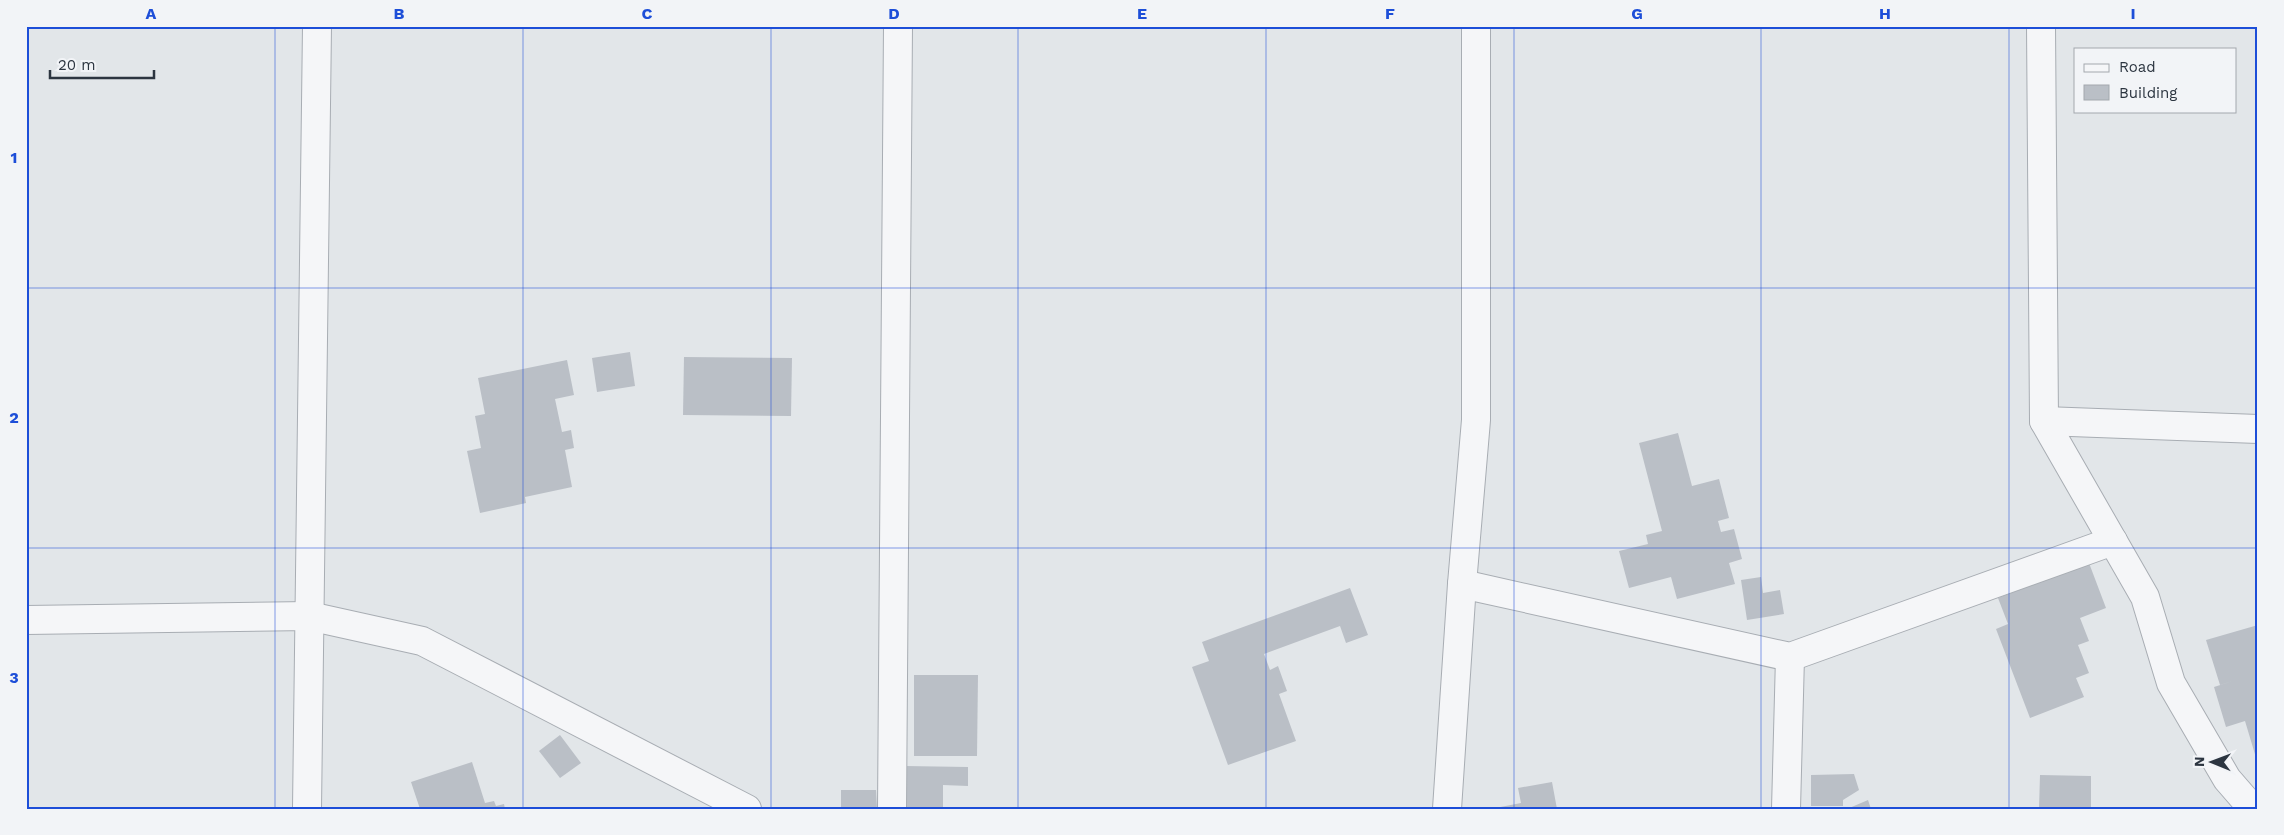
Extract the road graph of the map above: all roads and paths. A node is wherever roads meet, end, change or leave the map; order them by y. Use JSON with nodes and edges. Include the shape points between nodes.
{"nodes":[{"id":1,"x":317,"y":26,"type":"edge"},
{"id":2,"x":898,"y":26,"type":"edge"},
{"id":3,"x":1476,"y":26,"type":"edge"},
{"id":4,"x":2041,"y":26,"type":"edge"},
{"id":5,"x":2044,"y":422,"type":"junction"},
{"id":6,"x":2258,"y":429,"type":"edge"},
{"id":7,"x":2113,"y":542,"type":"junction"},
{"id":8,"x":1462,"y":584,"type":"junction"},
{"id":9,"x":309,"y":616,"type":"junction"},
{"id":10,"x":26,"y":620,"type":"edge"},
{"id":11,"x":1790,"y":657,"type":"junction"},
{"id":12,"x":307,"y":809,"type":"edge"},
{"id":13,"x":747,"y":809,"type":"edge"},
{"id":14,"x":892,"y":809,"type":"edge"},
{"id":15,"x":1447,"y":809,"type":"edge"},
{"id":16,"x":1786,"y":809,"type":"edge"},
{"id":17,"x":2253,"y":809,"type":"edge"}],
"edges":[{"from":1,"to":9,"type":"street"},
{"from":2,"to":14,"type":"street"},
{"from":3,"to":8,"type":"street","via":[[1476,420]]},
{"from":4,"to":5,"type":"street"},
{"from":5,"to":6,"type":"street"},
{"from":5,"to":7,"type":"street"},
{"from":7,"to":11,"type":"street"},
{"from":7,"to":17,"type":"street","via":[[2145,597],[2171,683],[2227,779]]},
{"from":8,"to":11,"type":"street"},
{"from":8,"to":15,"type":"street"},
{"from":9,"to":10,"type":"street"},
{"from":9,"to":12,"type":"street"},
{"from":9,"to":13,"type":"street","via":[[422,641]]},
{"from":11,"to":16,"type":"street"}]}
